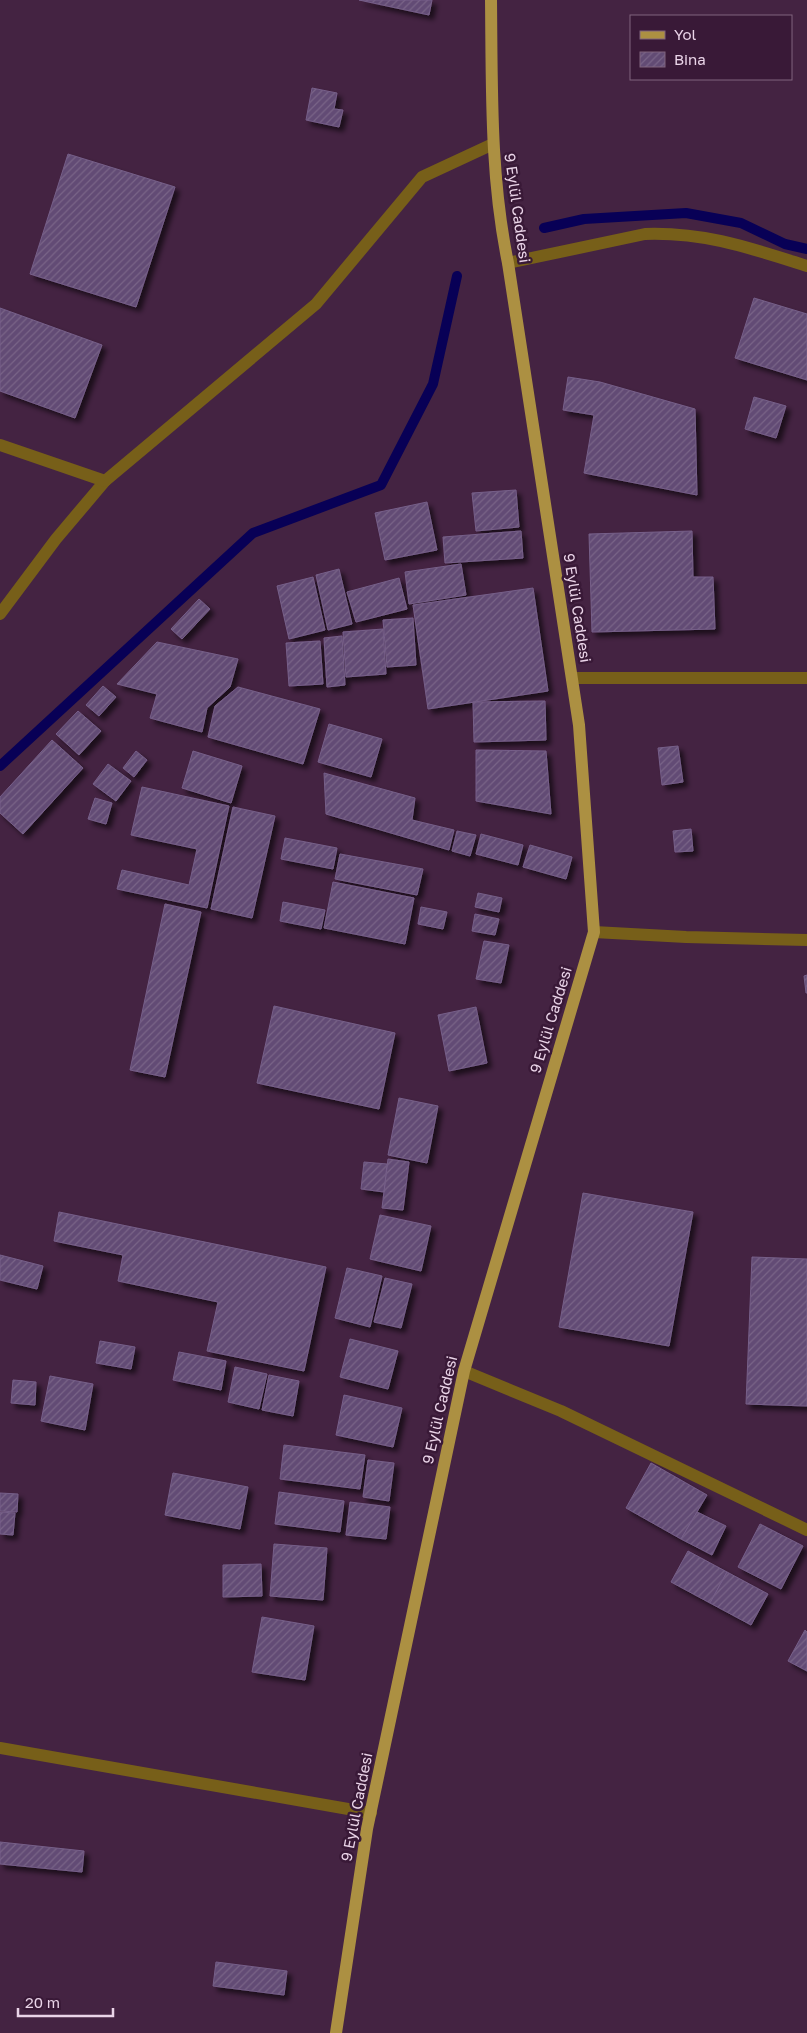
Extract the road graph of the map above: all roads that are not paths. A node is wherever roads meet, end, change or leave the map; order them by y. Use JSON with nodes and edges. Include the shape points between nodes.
{"nodes":[{"id":1,"x":491,"y":0,"type":"edge"},
{"id":2,"x":493,"y":144,"type":"junction"},
{"id":3,"x":508,"y":263,"type":"junction"},
{"id":4,"x":807,"y":266,"type":"edge"},
{"id":5,"x":0,"y":444,"type":"edge"},
{"id":6,"x":105,"y":481,"type":"junction"},
{"id":7,"x":0,"y":614,"type":"edge"},
{"id":8,"x":572,"y":678,"type":"junction"},
{"id":9,"x":807,"y":678,"type":"edge"},
{"id":10,"x":594,"y":932,"type":"junction"},
{"id":11,"x":807,"y":940,"type":"edge"},
{"id":12,"x":464,"y":1370,"type":"junction"},
{"id":13,"x":807,"y":1530,"type":"edge"},
{"id":14,"x":0,"y":1748,"type":"edge"},
{"id":15,"x":371,"y":1813,"type":"junction"},
{"id":16,"x":336,"y":2033,"type":"edge"}],
"edges":[{"from":1,"to":2,"type":"main road","name":"9 Eylül Caddesi"},
{"from":2,"to":3,"type":"main road","name":"9 Eylül Caddesi","via":[[501,228]]},
{"from":2,"to":6,"type":"street","via":[[422,176],[316,304]]},
{"from":3,"to":4,"type":"street","via":[[644,234],[667,233],[713,238]]},
{"from":3,"to":8,"type":"main road","name":"9 Eylül Caddesi"},
{"from":5,"to":6,"type":"street"},
{"from":6,"to":7,"type":"street","via":[[56,539]]},
{"from":8,"to":9,"type":"street"},
{"from":8,"to":10,"type":"main road","name":"9 Eylül Caddesi","via":[[579,725]]},
{"from":10,"to":11,"type":"street","via":[[686,938]]},
{"from":10,"to":12,"type":"main road","name":"9 Eylül Caddesi"},
{"from":12,"to":13,"type":"street","via":[[561,1411]]},
{"from":12,"to":15,"type":"main road","name":"9 Eylül Caddesi"},
{"from":14,"to":15,"type":"street"},
{"from":15,"to":16,"type":"main road","name":"9 Eylül Caddesi"}]}
